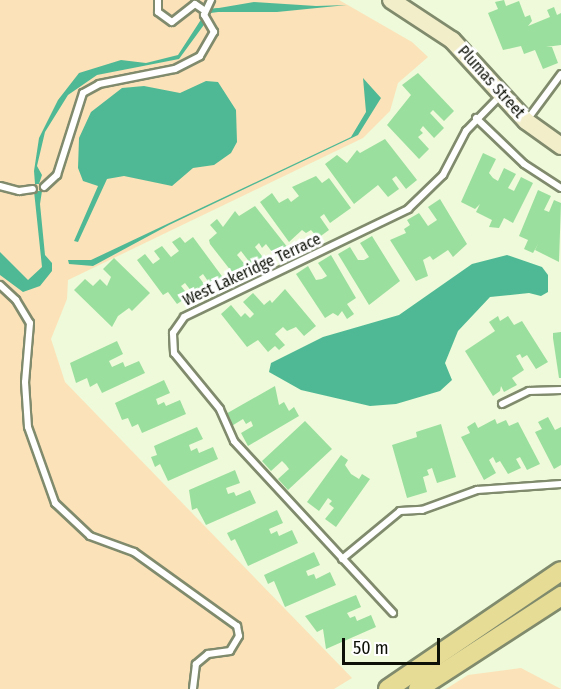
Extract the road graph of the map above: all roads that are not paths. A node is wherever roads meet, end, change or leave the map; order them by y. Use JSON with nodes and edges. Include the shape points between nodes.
{"nodes":[{"id":1,"x":158,"y":0,"type":"edge"},
{"id":2,"x":210,"y":0,"type":"edge"},
{"id":3,"x":391,"y":0,"type":"edge"},
{"id":4,"x":195,"y":4,"type":"junction"},
{"id":5,"x":204,"y":13,"type":"junction"},
{"id":6,"x":561,"y":74,"type":"edge"},
{"id":7,"x":502,"y":94,"type":"junction"},
{"id":8,"x":476,"y":118,"type":"junction"},
{"id":9,"x":526,"y":121,"type":"junction"},
{"id":10,"x":561,"y":146,"type":"edge"},
{"id":11,"x":0,"y":186,"type":"edge"},
{"id":12,"x":45,"y":187,"type":"dead end"},
{"id":13,"x":561,"y":188,"type":"edge"},
{"id":14,"x":33,"y":189,"type":"dead end"},
{"id":15,"x":0,"y":285,"type":"edge"},
{"id":16,"x":561,"y":390,"type":"edge"},
{"id":17,"x":502,"y":404,"type":"dead end"},
{"id":18,"x":561,"y":484,"type":"edge"},
{"id":19,"x":342,"y":559,"type":"junction"},
{"id":20,"x":561,"y":571,"type":"edge"},
{"id":21,"x":561,"y":596,"type":"edge"},
{"id":22,"x":393,"y":613,"type":"dead end"},
{"id":23,"x":193,"y":689,"type":"edge"},
{"id":24,"x":388,"y":689,"type":"edge"},
{"id":25,"x":418,"y":689,"type":"edge"}],
"edges":[{"from":1,"to":4,"type":"lane","via":[[158,12],[172,22]]},
{"from":2,"to":4,"type":"lane"},
{"from":2,"to":5,"type":"lane"},
{"from":3,"to":7,"type":"street","name":"Plumas Street","via":[[452,40]]},
{"from":4,"to":5,"type":"lane"},
{"from":5,"to":12,"type":"lane","via":[[214,32],[209,46],[187,63],[161,73],[99,84],[82,93],[57,175]]},
{"from":6,"to":9,"type":"lane"},
{"from":7,"to":8,"type":"lane","name":"West Lakeridge Terrace"},
{"from":7,"to":9,"type":"street","name":"Plumas Street"},
{"from":8,"to":13,"type":"lane","via":[[524,164]]},
{"from":8,"to":19,"type":"lane","name":"West Lakeridge Terrace","via":[[443,175],[408,209],[184,317],[173,333],[174,353],[220,409],[234,441]]},
{"from":9,"to":10,"type":"street","name":"Plumas Street"},
{"from":11,"to":14,"type":"lane","via":[[19,191]]},
{"from":15,"to":23,"type":"lane","via":[[16,300],[30,323],[25,388],[28,427],[55,504],[90,536],[134,552],[155,565],[231,620],[239,631],[230,651],[200,658],[192,672]]},
{"from":16,"to":17,"type":"lane","via":[[529,391]]},
{"from":18,"to":19,"type":"lane","via":[[477,490],[422,510],[400,511]]},
{"from":19,"to":22,"type":"lane","name":"West Lakeridge Terrace"},
{"from":20,"to":24,"type":"main road"},
{"from":21,"to":25,"type":"main road"}]}
